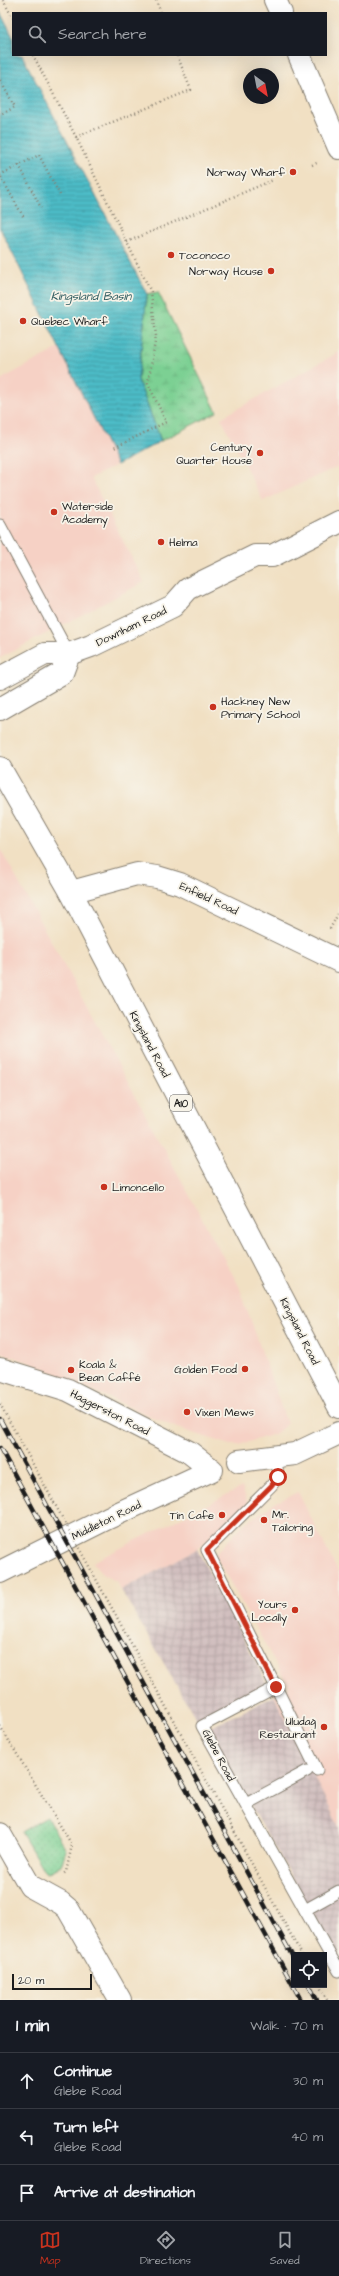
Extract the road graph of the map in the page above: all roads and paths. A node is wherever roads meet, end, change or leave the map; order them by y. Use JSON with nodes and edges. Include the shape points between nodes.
{"nodes":[{"id":1,"x":3,"y":0,"type":"edge"},
{"id":2,"x":156,"y":0,"type":"edge"},
{"id":3,"x":276,"y":0,"type":"edge"},
{"id":4,"x":161,"y":12,"type":"edge"},
{"id":5,"x":281,"y":12,"type":"edge"},
{"id":6,"x":12,"y":16,"type":"edge"},
{"id":7,"x":34,"y":56,"type":"edge"},
{"id":8,"x":177,"y":56,"type":"edge"},
{"id":9,"x":299,"y":56,"type":"edge"},
{"id":10,"x":0,"y":80,"type":"edge"},
{"id":11,"x":0,"y":115,"type":"edge"},
{"id":12,"x":76,"y":137,"type":"junction"},
{"id":13,"x":339,"y":148,"type":"edge"},
{"id":14,"x":19,"y":165,"type":"junction"},
{"id":15,"x":1,"y":176,"type":"edge"},
{"id":16,"x":273,"y":180,"type":"dead end"},
{"id":17,"x":61,"y":197,"type":"dead end"},
{"id":18,"x":41,"y":208,"type":"dead end"},
{"id":19,"x":24,"y":218,"type":"dead end"},
{"id":20,"x":127,"y":242,"type":"junction"},
{"id":21,"x":114,"y":448,"type":"dead end"},
{"id":22,"x":339,"y":522,"type":"edge"},
{"id":23,"x":0,"y":525,"type":"edge"},
{"id":24,"x":69,"y":654,"type":"junction"},
{"id":25,"x":0,"y":678,"type":"edge"},
{"id":26,"x":0,"y":709,"type":"edge"},
{"id":27,"x":0,"y":768,"type":"edge"},
{"id":28,"x":71,"y":892,"type":"junction"},
{"id":29,"x":339,"y":912,"type":"edge"},
{"id":30,"x":333,"y":924,"type":"dead end"},
{"id":31,"x":339,"y":960,"type":"edge"},
{"id":32,"x":0,"y":1369,"type":"edge"},
{"id":33,"x":0,"y":1404,"type":"edge"},
{"id":34,"x":339,"y":1407,"type":"edge"},
{"id":35,"x":339,"y":1433,"type":"edge"},
{"id":36,"x":276,"y":1458,"type":"junction"},
{"id":37,"x":239,"y":1461,"type":"dead end"},
{"id":38,"x":212,"y":1470,"type":"joint"},
{"id":39,"x":0,"y":1572,"type":"edge"},
{"id":40,"x":276,"y":1687,"type":"junction"},
{"id":41,"x":0,"y":1726,"type":"edge"},
{"id":42,"x":246,"y":1804,"type":"junction"},
{"id":43,"x":0,"y":1834,"type":"edge"},
{"id":44,"x":339,"y":1891,"type":"edge"},
{"id":45,"x":38,"y":1892,"type":"junction"},
{"id":46,"x":305,"y":1910,"type":"junction"},
{"id":47,"x":300,"y":1952,"type":"edge"},
{"id":48,"x":339,"y":1971,"type":"edge"},
{"id":49,"x":321,"y":1988,"type":"edge"},
{"id":50,"x":120,"y":2000,"type":"edge"},
{"id":51,"x":327,"y":2000,"type":"edge"}],
"edges":[{"from":1,"to":6,"type":"path"},
{"from":2,"to":4,"type":"path"},
{"from":3,"to":5,"type":"main road"},
{"from":7,"to":12,"type":"path"},
{"from":8,"to":12,"type":"path","via":[[191,90]]},
{"from":9,"to":13,"type":"main road"},
{"from":10,"to":11,"type":"path","via":[[15,107]]},
{"from":12,"to":20,"type":"path"},
{"from":14,"to":15,"type":"path"},
{"from":14,"to":17,"type":"path","via":[[39,155]]},
{"from":14,"to":18,"type":"path"},
{"from":15,"to":19,"type":"path"},
{"from":16,"to":20,"type":"path"},
{"from":20,"to":21,"type":"path","via":[[151,292],[156,336],[148,383],[166,422]]},
{"from":22,"to":24,"type":"main road","name":"Downham Road","via":[[272,556],[254,556],[188,589],[173,606]]},
{"from":23,"to":24,"type":"lane"},
{"from":24,"to":25,"type":"main road","name":"Downham Road","via":[[45,654]]},
{"from":24,"to":26,"type":"main road","via":[[62,673]]},
{"from":27,"to":28,"type":"main road","name":"Kingsland Road","number":"A10"},
{"from":28,"to":31,"type":"main road","name":"Enfield Road","via":[[137,874],[157,877],[180,884]]},
{"from":28,"to":34,"type":"main road","name":"Kingsland Road","number":"A10"},
{"from":29,"to":30,"type":"path"},
{"from":32,"to":38,"type":"main road","name":"Haggerston Road","via":[[68,1390],[189,1452]]},
{"from":33,"to":47,"type":"path","bridge":true},
{"from":35,"to":36,"type":"main road","via":[[295,1454]]},
{"from":36,"to":37,"type":"main road"},
{"from":36,"to":40,"type":"lane","via":[[278,1477],[207,1550]]},
{"from":38,"to":39,"type":"main road","name":"Middleton Road"},
{"from":40,"to":42,"type":"lane","via":[[312,1770]]},
{"from":40,"to":42,"type":"lane","name":"Glebe Road","via":[[202,1726]]},
{"from":41,"to":45,"type":"path","via":[[72,1845],[66,1872]]},
{"from":42,"to":46,"type":"lane","name":"Glebe Road"},
{"from":43,"to":45,"type":"main road","via":[[22,1875]]},
{"from":44,"to":46,"type":"lane"},
{"from":45,"to":50,"type":"main road","via":[[68,1909]]},
{"from":46,"to":48,"type":"lane","name":"Glebe Road"},
{"from":49,"to":51,"type":"path"}]}
